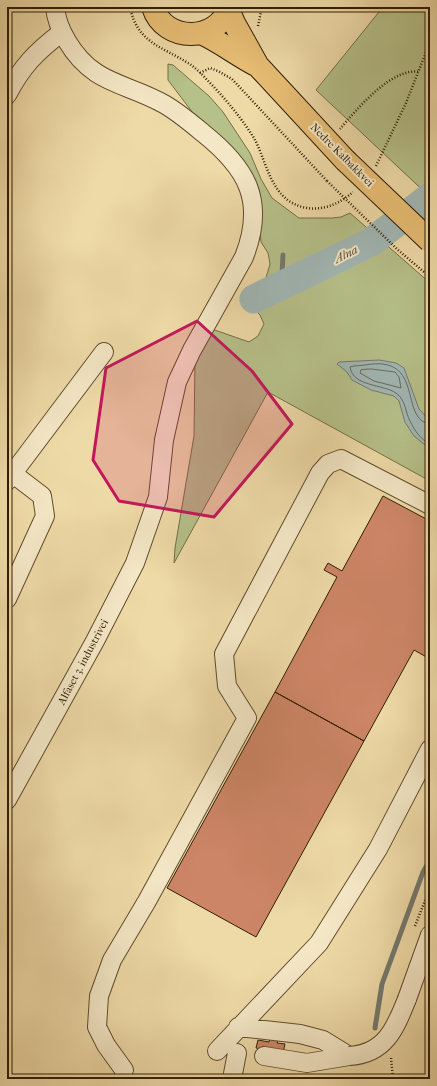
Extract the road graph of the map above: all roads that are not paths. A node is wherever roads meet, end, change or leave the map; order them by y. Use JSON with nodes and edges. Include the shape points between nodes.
{"nodes":[{"id":1,"x":55,"y":7,"type":"edge"},
{"id":2,"x":153,"y":7,"type":"edge"},
{"id":3,"x":228,"y":8,"type":"edge"},
{"id":4,"x":62,"y":32,"type":"junction"},
{"id":5,"x":201,"y":33,"type":"junction"},
{"id":6,"x":258,"y":66,"type":"junction"},
{"id":7,"x":7,"y":95,"type":"edge"},
{"id":8,"x":430,"y":241,"type":"edge"},
{"id":9,"x":104,"y":352,"type":"dead end"},
{"id":10,"x":9,"y":477,"type":"edge"},
{"id":11,"x":430,"y":505,"type":"edge"},
{"id":12,"x":7,"y":599,"type":"edge"},
{"id":13,"x":430,"y":749,"type":"edge"},
{"id":14,"x":7,"y":800,"type":"edge"},
{"id":15,"x":430,"y":935,"type":"edge"},
{"id":16,"x":238,"y":1027,"type":"junction"},
{"id":17,"x":217,"y":1050,"type":"dead end"},
{"id":18,"x":237,"y":1052,"type":"dead end"},
{"id":19,"x":264,"y":1056,"type":"dead end"},
{"id":20,"x":349,"y":1056,"type":"junction"},
{"id":21,"x":124,"y":1070,"type":"dead end"},
{"id":22,"x":233,"y":1076,"type":"edge"}],
"edges":[{"from":1,"to":4,"type":"lane","name":"Alfaset 3. industrivei"},
{"from":2,"to":5,"type":"highway","via":[[158,18],[173,30],[182,34]]},
{"from":3,"to":5,"type":"highway","via":[[218,24]]},
{"from":3,"to":6,"type":"highway","name":"Nedre Kalbakkvei"},
{"from":4,"to":7,"type":"lane","via":[[21,70]]},
{"from":4,"to":14,"type":"lane","name":"Alfaset 3. industrivei","via":[[73,51],[90,70],[115,84],[164,104],[214,142],[239,167],[248,184],[253,222],[244,257],[177,382],[164,440],[158,497],[134,562],[98,635]]},
{"from":5,"to":6,"type":"highway","name":"Nedre Kalbakkvei"},
{"from":6,"to":8,"type":"highway","name":"Nedre Kalbakkvei","bridge":true,"via":[[328,143]]},
{"from":9,"to":10,"type":"lane"},
{"from":10,"to":12,"type":"lane","via":[[42,496],[45,516]]},
{"from":11,"to":21,"type":"lane","via":[[341,459],[328,464],[320,473],[224,654],[227,686],[247,718],[112,960],[99,996],[97,1027]]},
{"from":13,"to":16,"type":"lane","via":[[378,849],[319,943]]},
{"from":15,"to":20,"type":"lane","bridge":true,"via":[[407,999],[390,1036],[377,1048],[363,1055]]},
{"from":16,"to":17,"type":"lane"},
{"from":16,"to":20,"type":"lane","via":[[300,1034],[323,1040]]},
{"from":18,"to":22,"type":"lane"},
{"from":19,"to":20,"type":"lane","via":[[307,1062]]}]}
